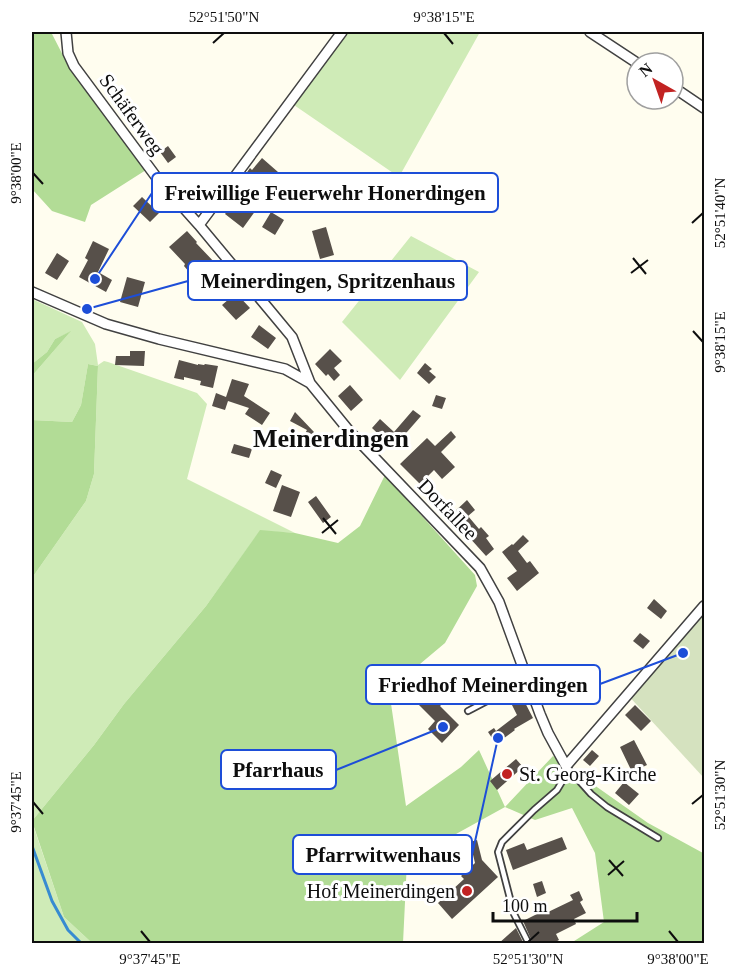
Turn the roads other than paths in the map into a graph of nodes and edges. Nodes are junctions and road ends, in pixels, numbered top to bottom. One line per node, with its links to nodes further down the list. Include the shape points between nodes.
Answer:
1 (66, 32): 7 (street, Schäferweg, via 74,66 157,178)
2 (342, 32): 7 (street)
3 (590, 32): 4 (street)
4 (625, 55)
5 (685, 95): 6 (street)
6 (705, 108)
7 (199, 225): 9 (street, Schäferweg, via 292,337)
8 (32, 292): 10 (street, Dorfallee, via 106,324)
9 (297, 350): 10 (street); 11 (street, Schäferweg)
10 (285, 369): 11 (street, Dorfallee)
11 (310, 383): 13 (street, Dorfallee, via 350,432 480,568 499,602)
12 (705, 606): 15 (street)
13 (527, 680): 14 (lane); 15 (street, Dorfallee, via 548,733)
14 (468, 711)
15 (566, 765): 16 (lane, via 607,807); 17 (lane, via 566,775 557,790 502,842 498,852 514,914)
16 (658, 838)
17 (529, 944)

